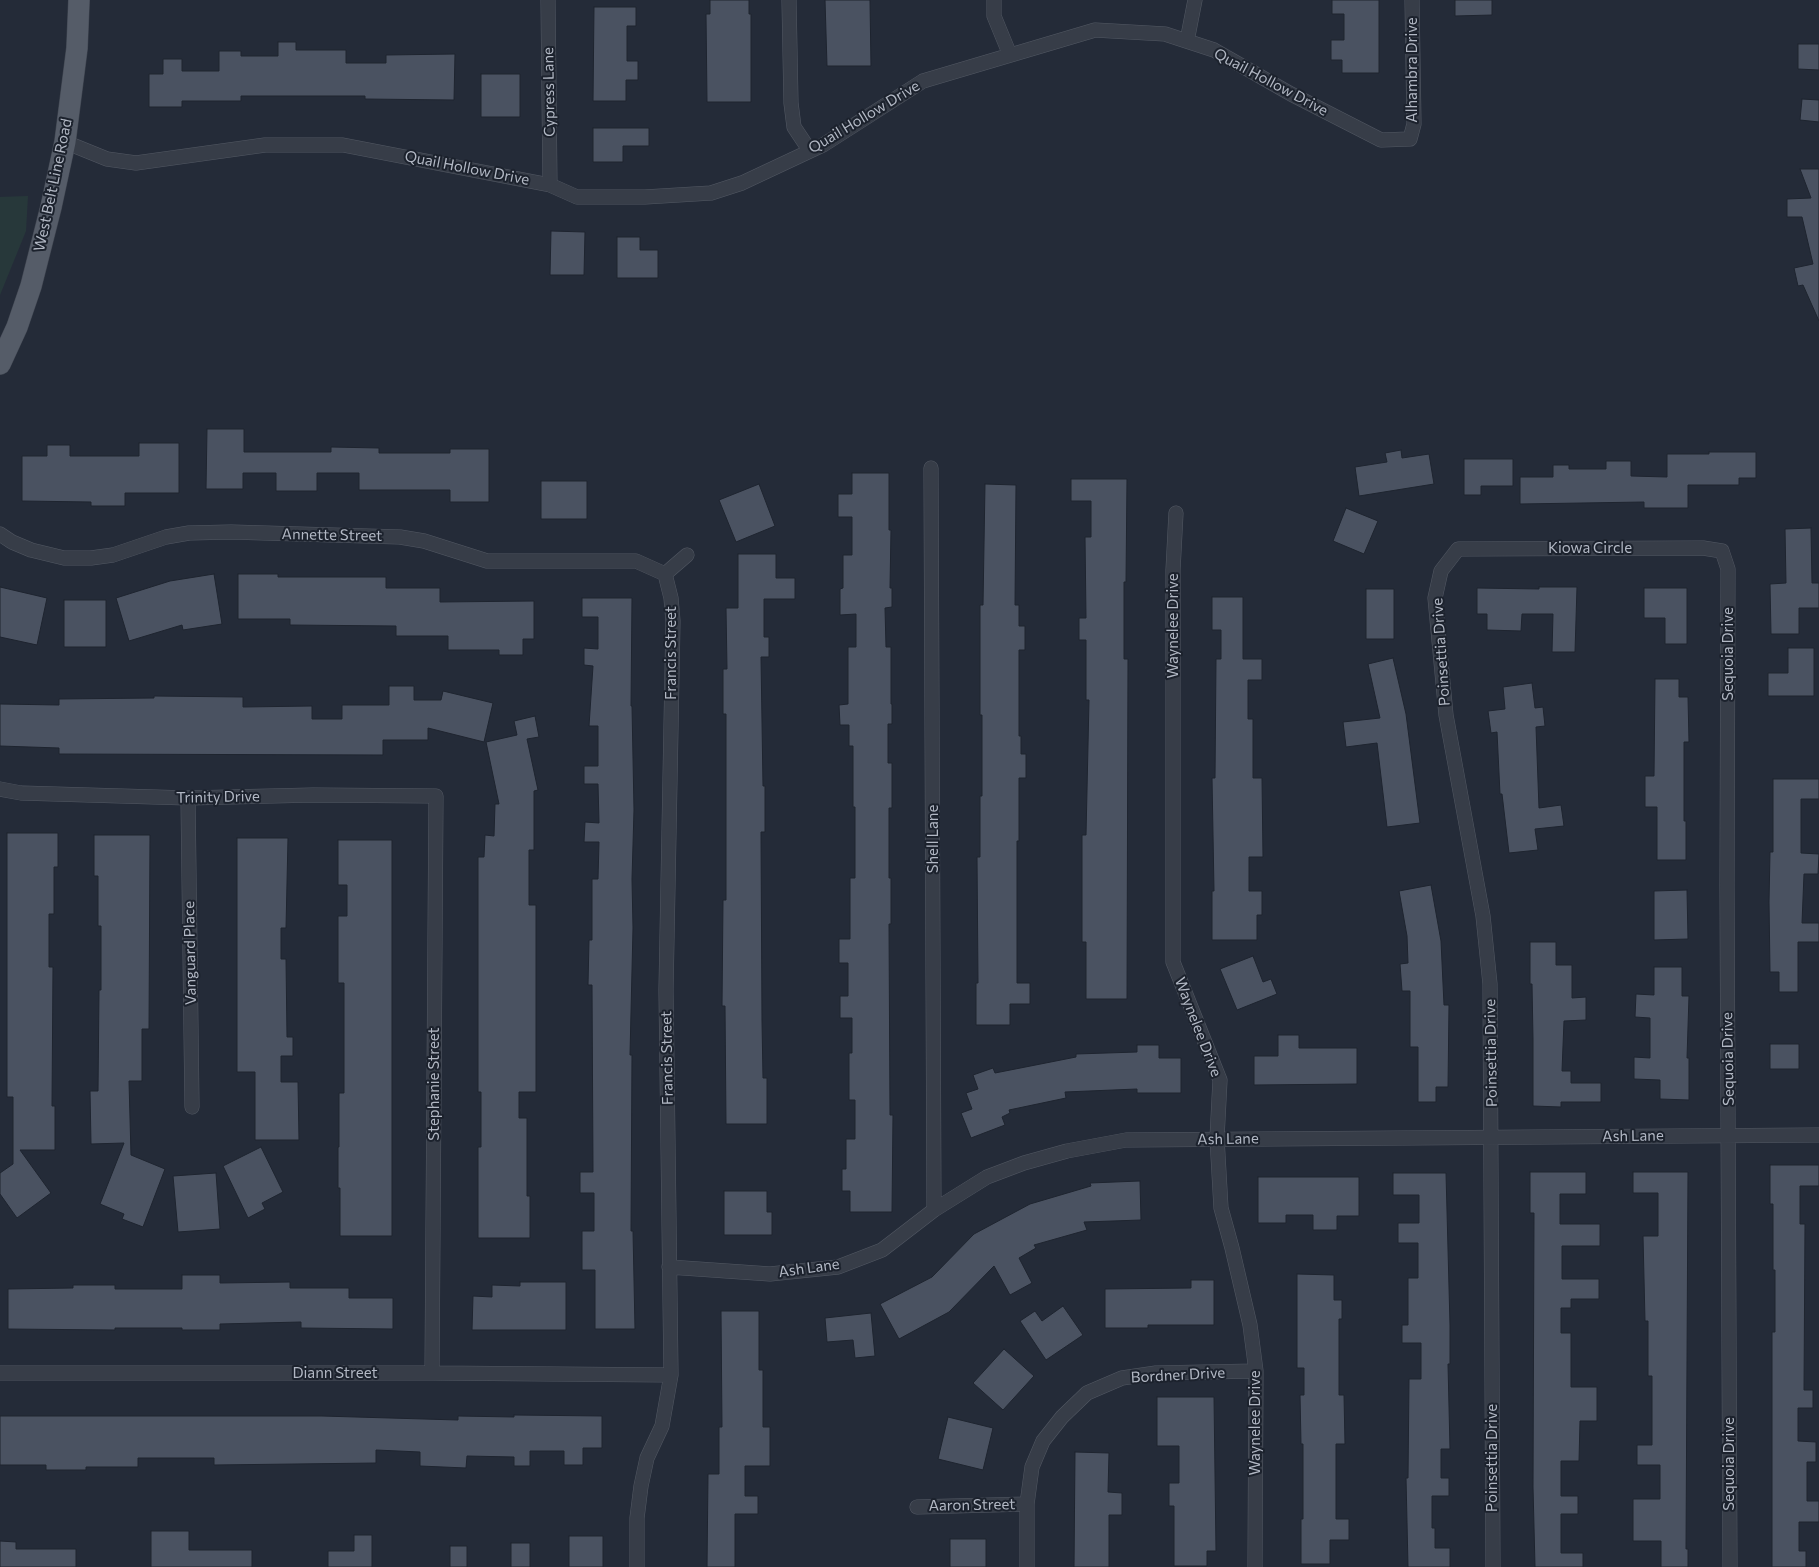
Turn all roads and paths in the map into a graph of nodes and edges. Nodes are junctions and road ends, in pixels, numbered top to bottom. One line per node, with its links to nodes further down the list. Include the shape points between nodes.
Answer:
1 (79, 0): 10 (main road, West Belt Line Road)
2 (548, 0): 12 (street, Cypress Lane)
3 (789, 0): 11 (street, via 794,126)
4 (994, 0): 8 (street, via 994,16)
5 (1195, 0): 7 (street)
6 (1412, 0): 9 (street, Alhambra Drive, via 1414,124)
7 (1187, 41): 8 (street, Quail Hollow Drive, via 1165,34 1095,30); 9 (street, Quail Hollow Drive, via 1214,50 1382,140)
8 (1010, 55): 11 (street, Quail Hollow Drive, via 924,80)
9 (1410, 140)
10 (66, 142): 12 (street, Quail Hollow Drive, via 106,159 136,163 265,145 344,145); 13 (main road, West Belt Line Road, via 31,286)
11 (810, 151): 12 (street, Quail Hollow Drive, via 742,183 712,193 577,197)
12 (550, 184)
13 (0, 364)
14 (931, 468): 29 (street, Shell Lane)
15 (1176, 513): 28 (street, Waynelee Drive, via 1173,570 1173,962 1220,1080)
16 (0, 534): 20 (street, Annette Street, via 31,550 64,558 113,555 189,533 400,536 487,561 636,561)
17 (1458, 549): 18 (street, Kiowa Circle, via 1703,548); 27 (street, Poinsettia Drive, via 1441,571 1435,598 1446,715 1483,916 1490,984)
18 (1722, 551): 25 (street, Sequoia Drive, via 1728,569)
19 (687, 555): 20 (street)
20 (665, 574): 30 (street, Francis Street, via 673,621 666,990)
21 (0, 790): 23 (street, Trinity Drive)
22 (436, 796): 23 (street, Trinity Drive); 33 (street, Stephanie Street)
23 (188, 798): 24 (street, Vanguard Place)
24 (192, 1107)
25 (1729, 1135): 26 (street, Ash Lane); 27 (street, Ash Lane); 41 (street, Sequoia Drive)
26 (1819, 1135)
27 (1491, 1137): 28 (street, Ash Lane); 40 (street, Poinsettia Drive)
28 (1217, 1138): 29 (street, Ash Lane, via 1126,1140 1067,1151 987,1177); 31 (street, Waynelee Drive, via 1221,1208 1250,1325)
29 (934, 1210): 30 (street, Ash Lane, via 882,1250 838,1267 770,1274)
30 (669, 1267): 34 (street, Francis Street)
31 (1256, 1371): 35 (street, Bordner Drive, via 1156,1373 1122,1378 1086,1394 1043,1441 1032,1467); 39 (street, Waynelee Drive)
32 (0, 1373): 33 (street, Diann Street)
33 (432, 1373): 34 (street, Diann Street)
34 (671, 1375): 37 (street, Francis Street, via 662,1426 648,1458 641,1486)
35 (1027, 1504): 36 (street, Aaron Street); 38 (street, Bordner Drive)
36 (917, 1507)
37 (637, 1567)
38 (1027, 1567)
39 (1255, 1567)
40 (1492, 1567)
41 (1730, 1567)

